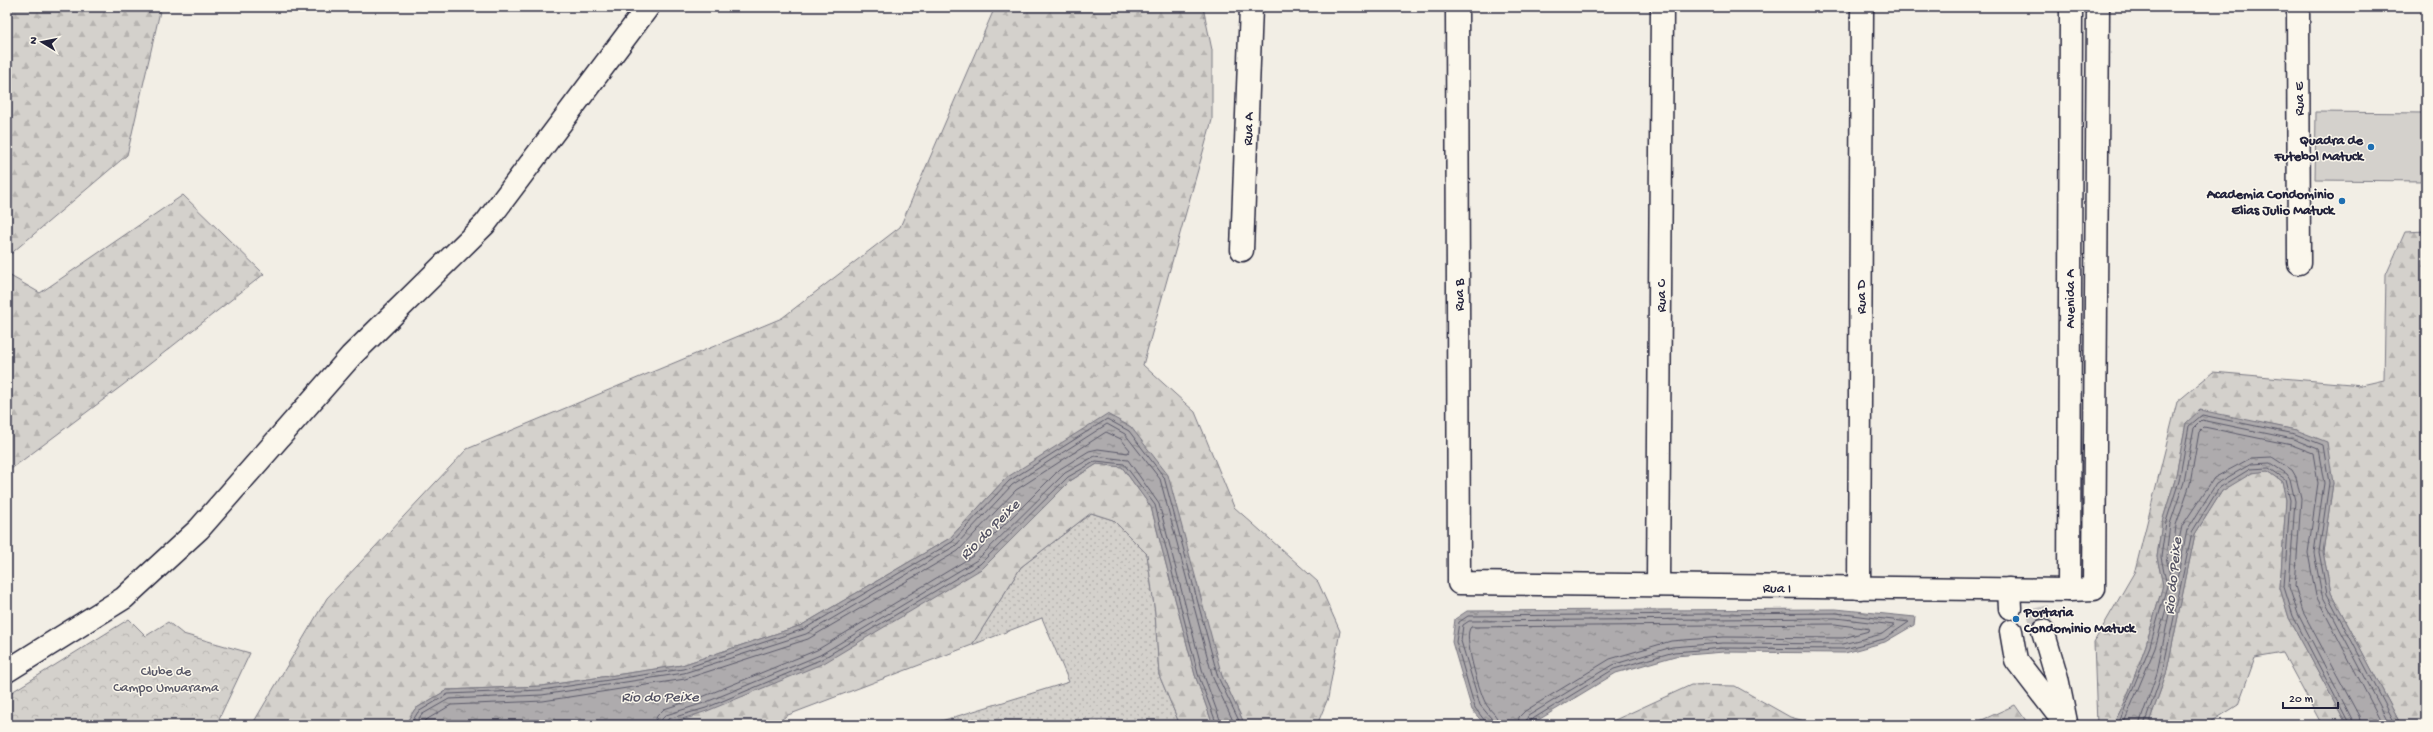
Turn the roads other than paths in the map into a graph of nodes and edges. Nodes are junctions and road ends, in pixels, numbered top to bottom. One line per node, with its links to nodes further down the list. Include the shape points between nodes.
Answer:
1 (648, 7): 20 (street, via 485,224 351,356 198,529 124,598)
2 (1251, 7): 9 (street, Rua A)
3 (1457, 7): 13 (street, Rua B)
4 (1662, 7): 14 (street, Rua C)
5 (1862, 7): 15 (street, Rua D)
6 (2071, 7): 11 (street, Avenida A)
7 (2098, 7): 12 (street, Avenida A)
8 (2298, 7): 10 (street, Rua E)
9 (1242, 250)
10 (2299, 263)
11 (2069, 317): 12 (street); 17 (street, Avenida A)
12 (2096, 317): 16 (street, Avenida A)
13 (1460, 583): 14 (street, Rua I)
14 (1658, 585): 15 (street, Rua I)
15 (1859, 588): 17 (street, Rua I, via 2010,599 2035,599)
16 (2094, 589): 17 (street, Rua I)
17 (2069, 590)
18 (2011, 631): 21 (street, via 2016,660)
19 (2043, 631): 21 (street)
20 (7, 671)
21 (2067, 725)

